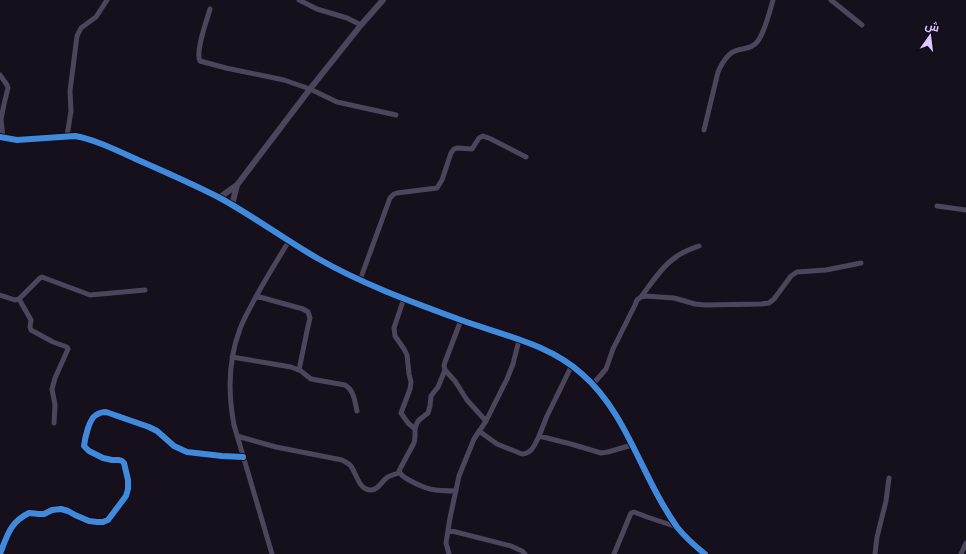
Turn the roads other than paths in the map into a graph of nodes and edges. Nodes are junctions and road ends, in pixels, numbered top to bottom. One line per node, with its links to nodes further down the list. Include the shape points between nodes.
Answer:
1 (107, 0): 13 (street, via 96,17 81,28 77,36)
2 (299, 0): 7 (street)
3 (383, 0): 7 (street)
4 (773, 0): 12 (street, via 758,42 750,48 734,51 722,64)
5 (831, 0): 8 (street)
6 (210, 9): 10 (street, via 200,46 200,61 284,80)
7 (361, 25): 10 (street)
8 (862, 25)
9 (0, 75): 14 (street, via 8,85 1,119)
10 (310, 89): 11 (street, via 337,102); 16 (street)
11 (396, 115)
12 (704, 130)
13 (67, 136): 14 (street, via 17,140); 17 (street, via 103,145)
14 (1, 138)
15 (526, 157): 24 (street, via 484,136 479,138 472,149 454,149 437,188 397,193 390,198)
16 (237, 185): 17 (street); 18 (street)
17 (219, 198): 18 (street)
18 (232, 205): 21 (street)
19 (937, 206): 20 (street)
20 (966, 210)
21 (289, 241): 24 (street); 27 (street)
22 (699, 246): 28 (street, via 674,258)
23 (861, 263): 28 (street, via 826,270 797,272 769,303 705,305 674,298)
24 (360, 280): 29 (street)
25 (145, 290): 30 (street, via 90,295 42,277)
26 (0, 295): 30 (street)
27 (256, 296): 33 (street, via 240,328); 35 (street, via 303,309 310,314)
28 (640, 297): 37 (street, via 613,349 606,370)
29 (404, 298): 31 (street); 41 (street, via 394,332 407,355 411,382 401,413)
30 (20, 299): 40 (street, via 31,320 31,330 68,349 52,388 55,405)
31 (461, 320): 32 (street); 36 (street, via 445,362)
32 (519, 340): 34 (street); 39 (street, via 507,379)
33 (232, 357): 35 (street); 43 (street, via 230,396)
34 (572, 365): 37 (street); 44 (street, via 546,416)
35 (300, 370): 38 (street, via 311,379 347,386 352,393)
36 (445, 370): 39 (street); 41 (street, via 431,396 428,413 419,420)
37 (593, 384): 45 (street, via 613,409)
38 (357, 411)
39 (486, 421): 42 (street)
40 (54, 423)
41 (414, 429): 47 (street, via 414,443)
42 (479, 431): 44 (street, via 497,444 524,454 531,451); 49 (street, via 467,455)
43 (237, 436): 46 (street); 47 (street, via 276,448 342,460 351,466 362,486 368,490 374,490 388,476)
44 (539, 436): 45 (street, via 601,453)
45 (632, 445): 50 (street)
46 (243, 457): 53 (street, via 187,452 174,446 149,427 106,412 100,413 91,420 84,446 103,458 124,463 128,480 126,496 108,520 103,522 89,521 61,509 44,514 28,513 16,520); 54 (street)
47 (400, 473): 49 (street, via 429,490)
48 (889, 478): 59 (street)
49 (456, 491): 51 (street)
50 (677, 527): 57 (street, via 631,513); 58 (street)
51 (448, 530): 55 (street, via 446,543); 56 (street, via 511,546)
52 (966, 543): 60 (street)
53 (0, 554)
54 (272, 554)
55 (449, 554)
56 (525, 554)
57 (614, 554)
58 (705, 554)
59 (875, 554)
60 (961, 554)

